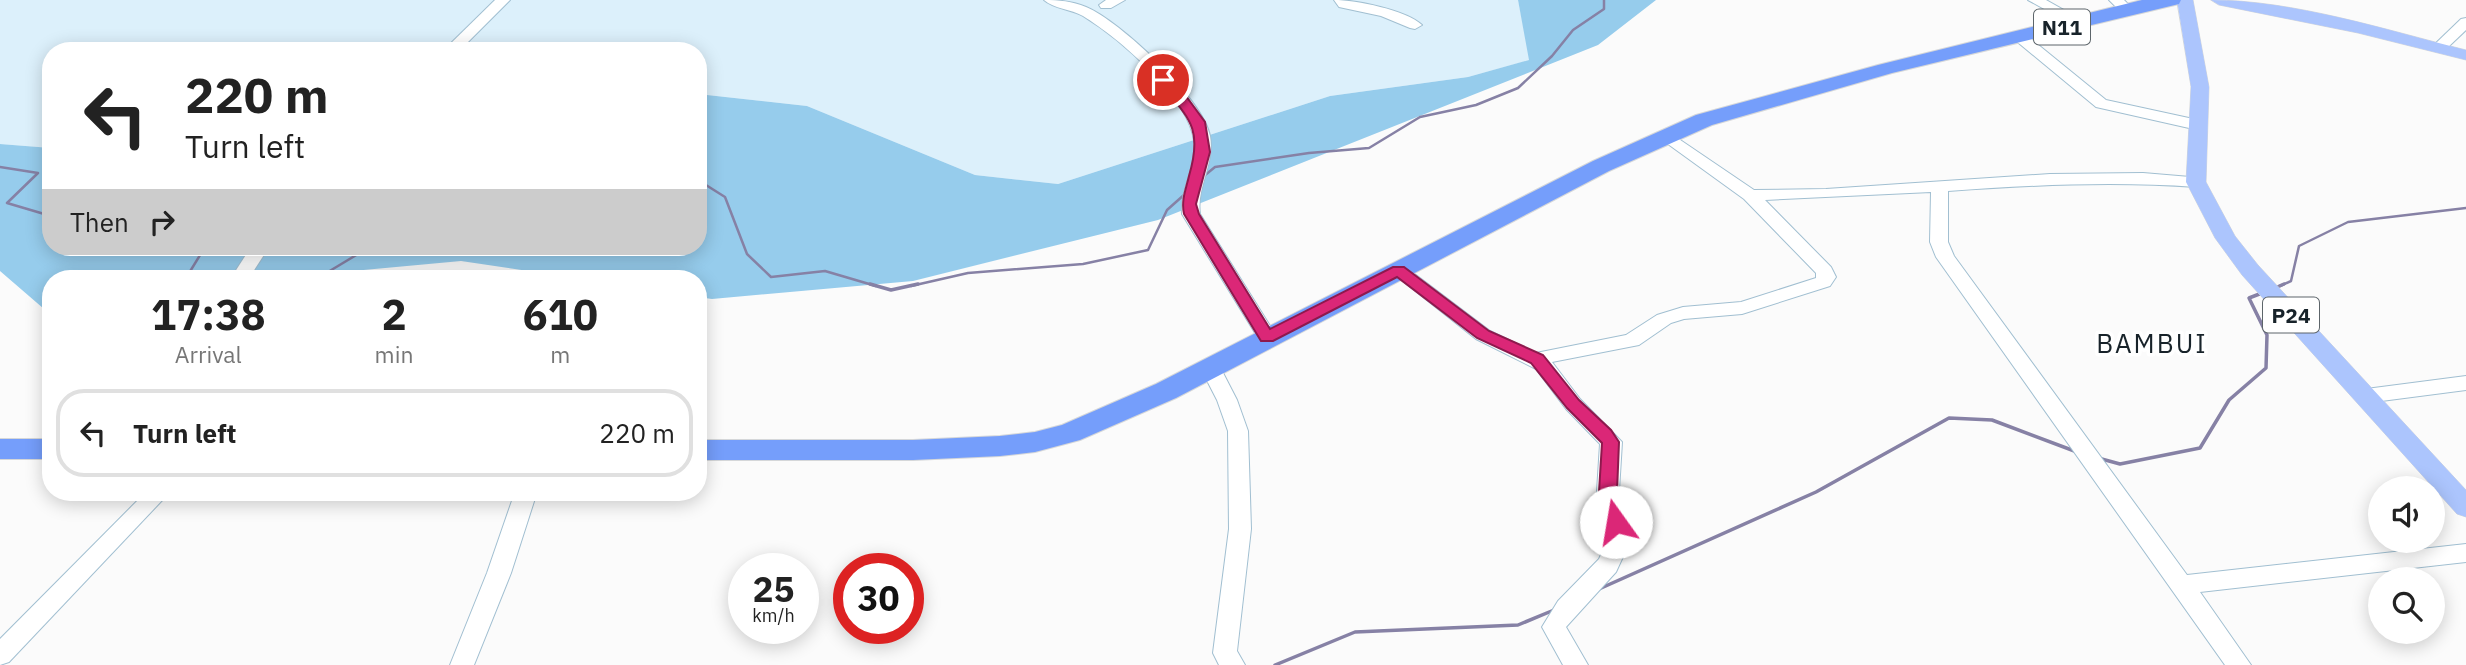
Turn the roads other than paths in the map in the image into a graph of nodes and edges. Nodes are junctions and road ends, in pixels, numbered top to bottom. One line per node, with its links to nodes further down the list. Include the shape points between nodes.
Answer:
1 (503, 0): 13 (street)
2 (1051, 0): 22 (street, via 1085,12 1132,50 1179,95 1198,122 1203,152 1189,204 1191,214)
3 (1340, 0): 11 (street)
4 (2035, 0): 10 (street)
5 (2185, 0): 16 (main road, P24, via 2200,87)
6 (2219, 0): 14 (main road)
7 (2160, 1): 8 (highway, N11)
8 (2121, 5): 10 (highway, N11)
9 (2466, 22): 14 (street)
10 (2080, 23): 12 (highway, N11)
11 (1415, 25)
12 (2020, 37): 16 (street, via 2101,104); 17 (highway, N11, via 1767,101)
13 (459, 42)
14 (2440, 47): 15 (main road)
15 (2466, 55)
16 (2198, 125): 18 (main road, P24)
17 (1667, 136): 20 (street); 21 (highway, N11)
18 (2196, 182): 19 (street, via 2050,179); 26 (main road, P24, via 2225,239)
19 (1940, 186): 20 (street); 34 (street, via 1939,242 1945,257)
20 (1750, 195): 23 (street, via 1825,271 1823,282 1742,308 1683,313 1664,319 1632,340)
21 (1398, 270): 22 (highway, N11); 23 (street, via 1483,335)
22 (1267, 337): 24 (highway, N11)
23 (1537, 359): 38 (street, via 1611,442 1608,492 1616,522 1613,555 1554,626)
24 (1210, 368): 29 (highway, N11, via 1099,422 1035,442 913,450); 37 (street, via 1238,431 1240,529 1225,653)
25 (2466, 383): 26 (street)
26 (2366, 396): 32 (main road, P24)
27 (0, 449): 28 (highway)
28 (42, 449)
29 (707, 450)
30 (150, 501): 35 (street)
31 (523, 501): 36 (street)
32 (2466, 508)
33 (2466, 553): 34 (street)
34 (2180, 585): 39 (street)
35 (0, 655)
36 (462, 665)
37 (1233, 665)
38 (1576, 665)
39 (2239, 665)

